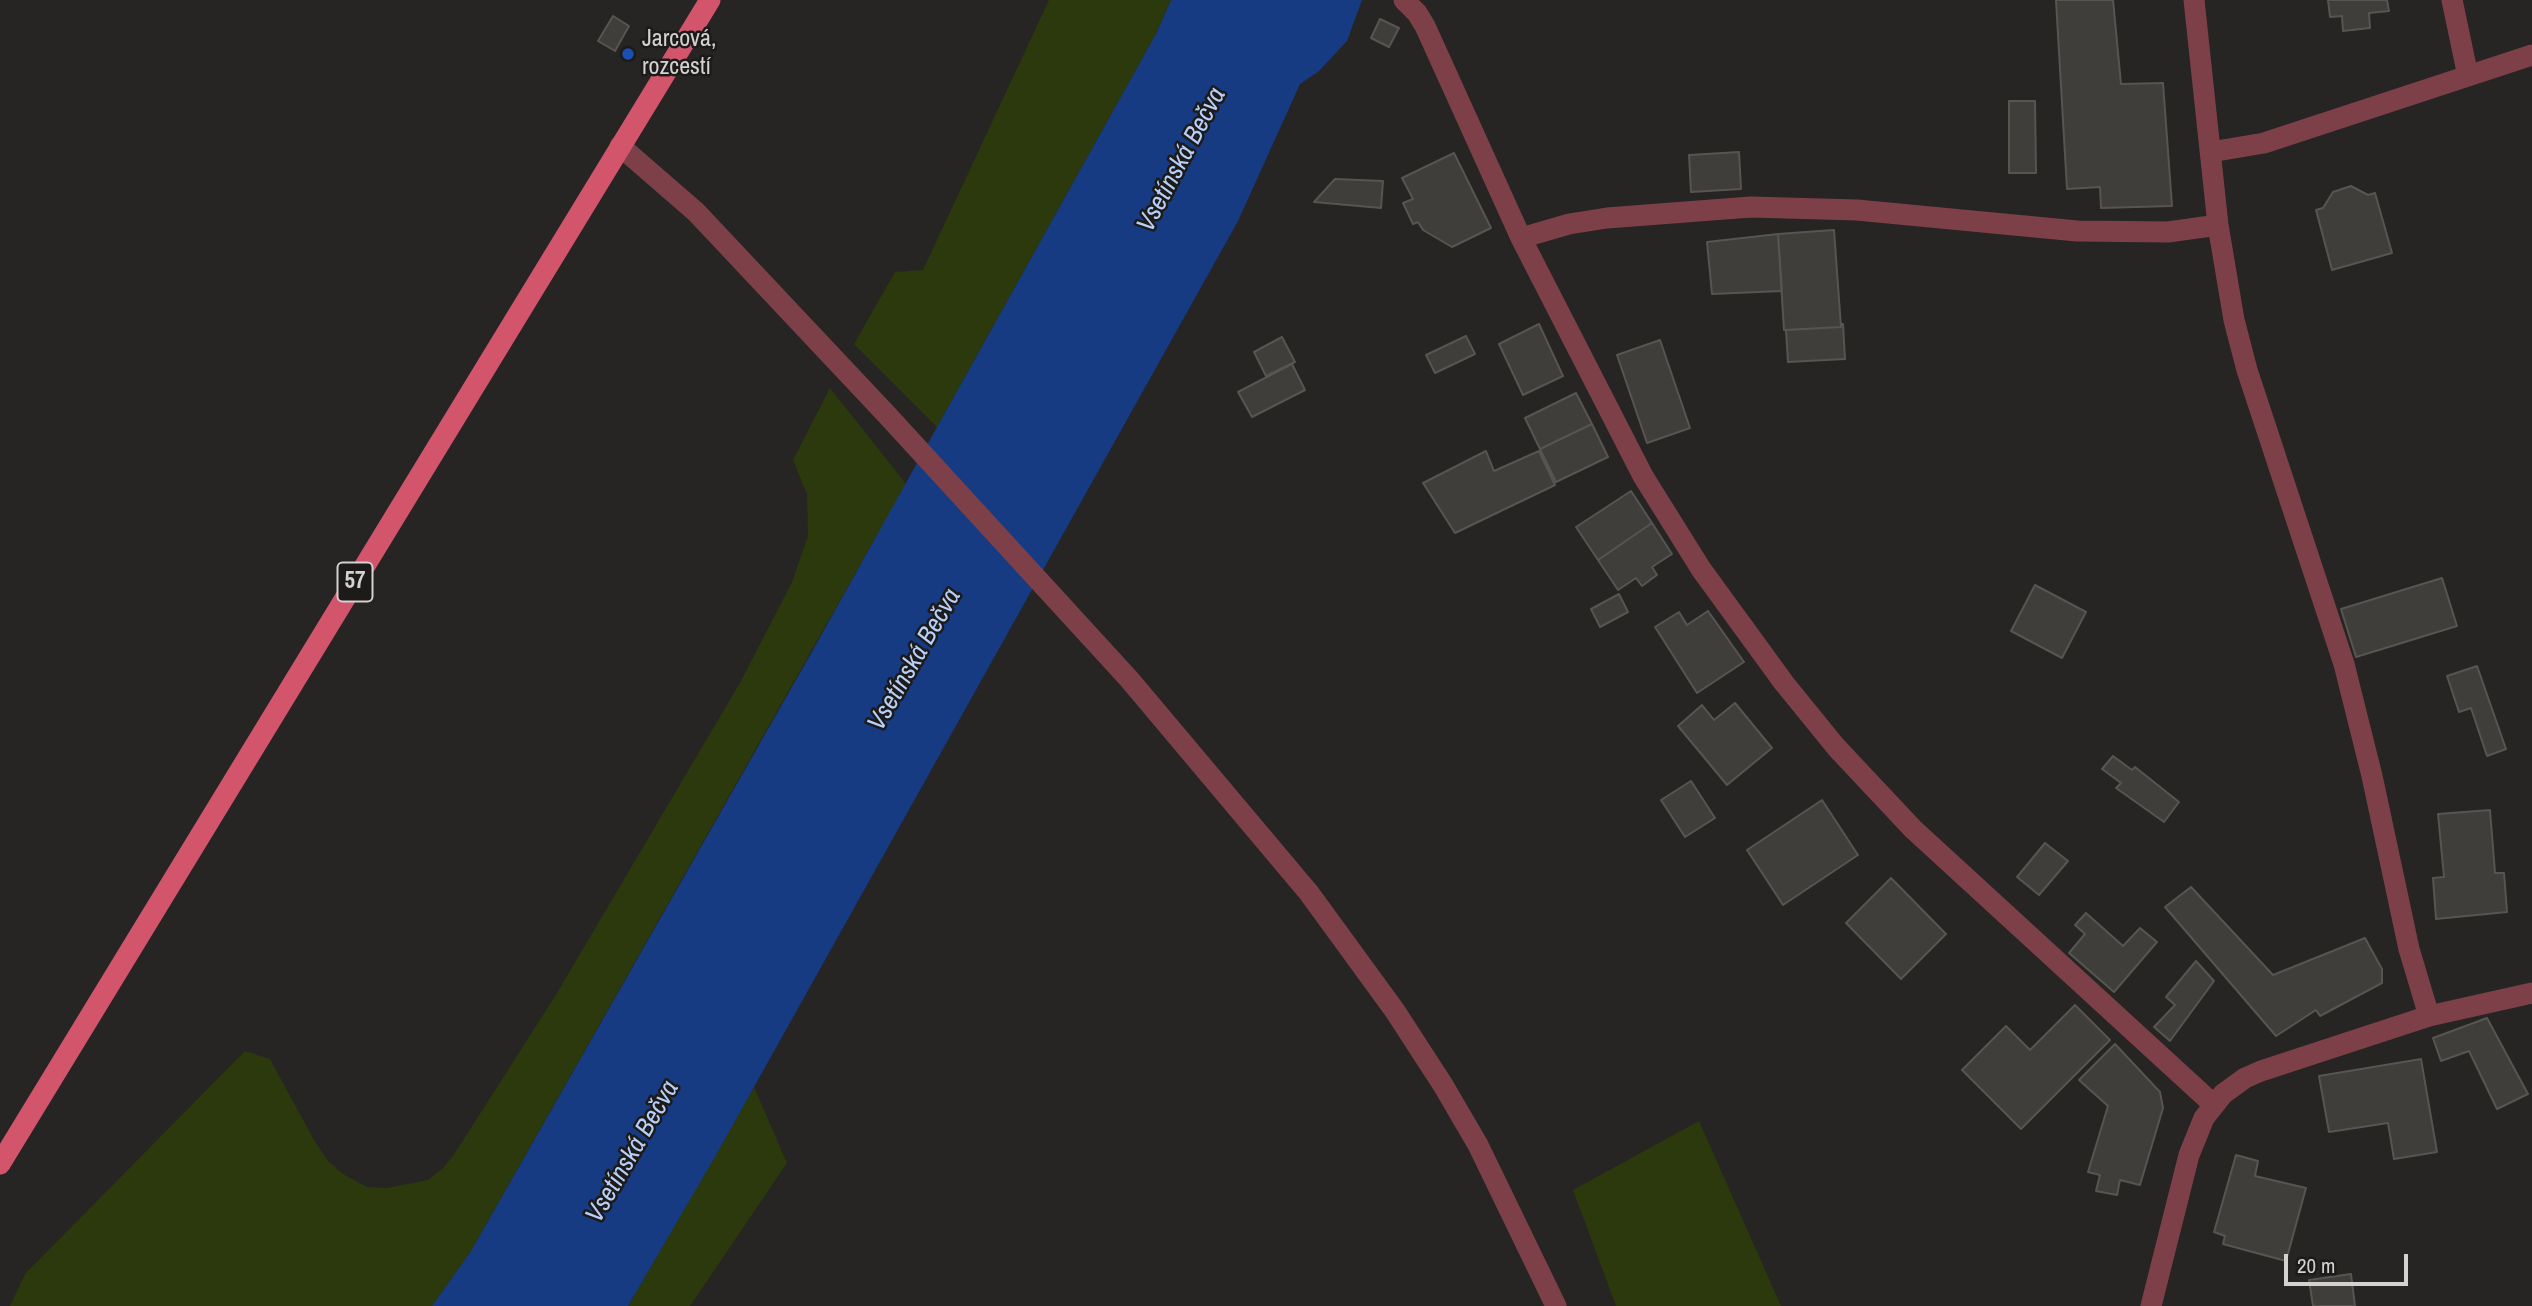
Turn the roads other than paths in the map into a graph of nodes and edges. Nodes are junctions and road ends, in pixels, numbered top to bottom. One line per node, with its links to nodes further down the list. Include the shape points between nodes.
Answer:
1 (710, 0): 7 (main road, 57)
2 (1404, 0): 10 (street, via 1425,26)
3 (2194, 0): 8 (street)
4 (2452, 0): 6 (street)
5 (2532, 55): 6 (street)
6 (2468, 76): 8 (street, via 2264,143)
7 (620, 146): 14 (main road, 57); 15 (street, via 696,212 888,416 1129,679 1309,892 1443,1085 1478,1145)
8 (2211, 152): 9 (street)
9 (2218, 225): 10 (street, via 2168,232 2077,231 1857,209 1751,207 1607,218); 12 (street, via 2238,341 2344,664 2409,949)
10 (1521, 238): 13 (street, via 1662,508 1812,720 1913,830)
11 (2532, 993): 12 (street)
12 (2429, 1016): 13 (street, via 2261,1071)
13 (2214, 1105): 16 (street, via 2189,1155)
14 (0, 1164)
15 (1556, 1306)
16 (2151, 1306)

